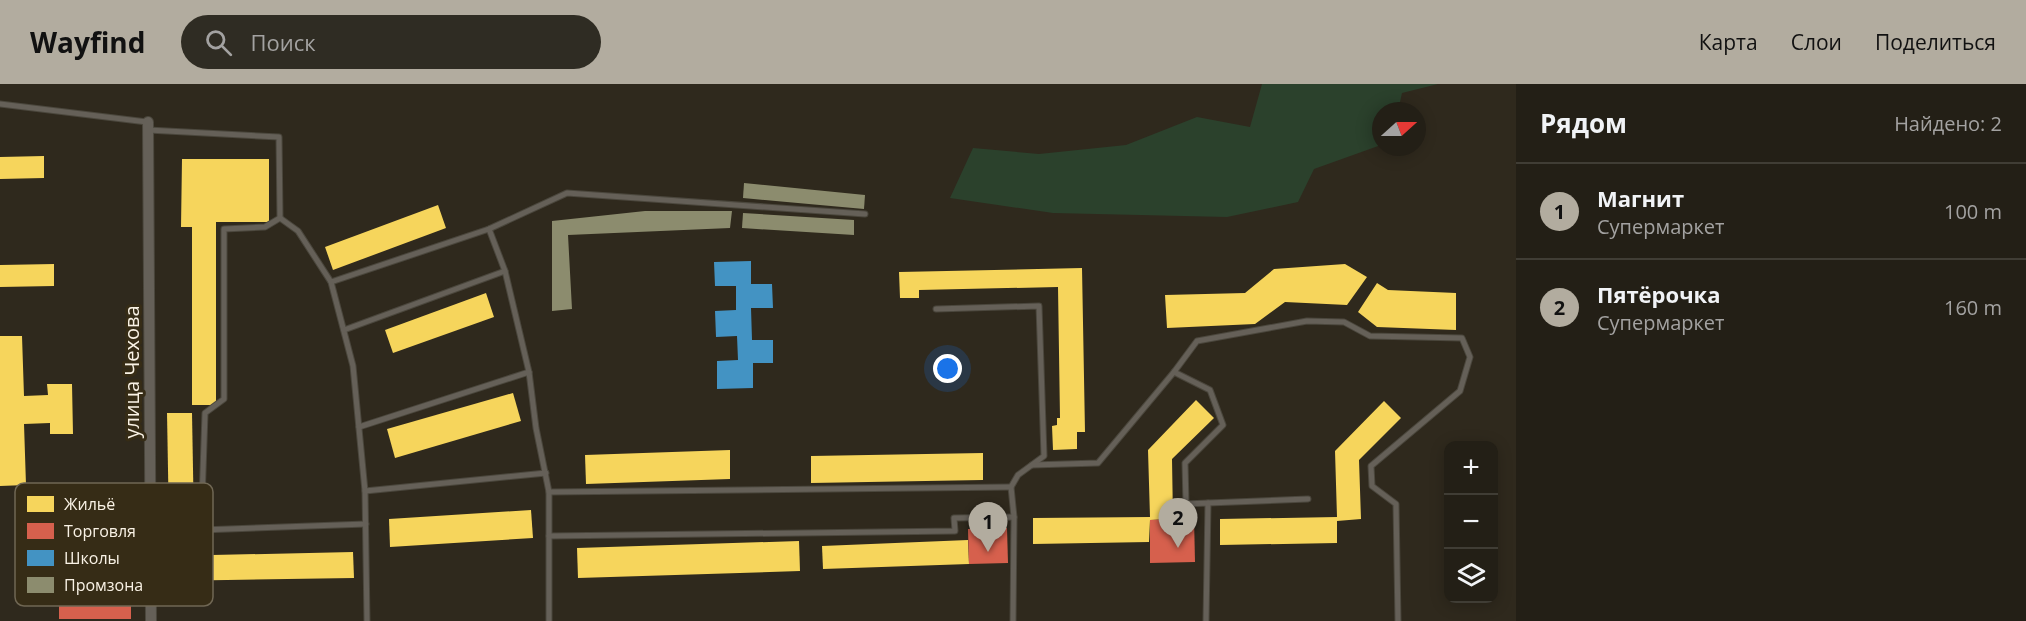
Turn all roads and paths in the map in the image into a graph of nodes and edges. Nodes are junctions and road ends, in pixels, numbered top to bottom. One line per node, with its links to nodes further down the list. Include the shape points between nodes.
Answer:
1 (0, 104): 2 (lane)
2 (148, 126): 4 (lane, via 279,137); 15 (street, улица Чехова)
3 (865, 214): 5 (lane, via 567,193)
4 (280, 218): 7 (lane, via 298,231); 16 (lane, via 265,227 224,229 224,399 205,413)
5 (489, 229): 6 (lane); 7 (lane)
6 (505, 271): 9 (lane); 10 (lane)
7 (331, 282): 9 (lane)
8 (936, 309): 13 (lane, via 1039,306 1044,456)
9 (344, 330): 12 (lane, via 353,366)
10 (529, 372): 12 (lane); 14 (lane)
11 (1174, 372): 13 (lane, via 1098,463); 21 (lane, via 1210,390 1223,424 1185,463 1186,504); 30 (lane, via 1197,341 1307,321 1344,322 1370,336 1462,338 1470,357 1460,391 1371,466 1372,486 1396,504)
12 (359, 427): 18 (lane)
13 (1032, 465): 17 (lane, via 1018,475)
14 (546, 473): 18 (lane); 19 (lane)
15 (151, 483)
16 (203, 483)
17 (1011, 487): 19 (lane); 22 (lane)
18 (365, 491): 23 (lane)
19 (549, 492): 25 (lane)
20 (1308, 499): 21 (lane)
21 (1208, 503): 29 (lane)
22 (1014, 517): 25 (lane, via 954,518 955,531); 28 (lane)
23 (366, 524): 24 (lane); 26 (lane)
24 (213, 530)
25 (549, 536): 27 (lane)
26 (367, 621)
27 (549, 621)
28 (1013, 621)
29 (1206, 621)
30 (1398, 621)

